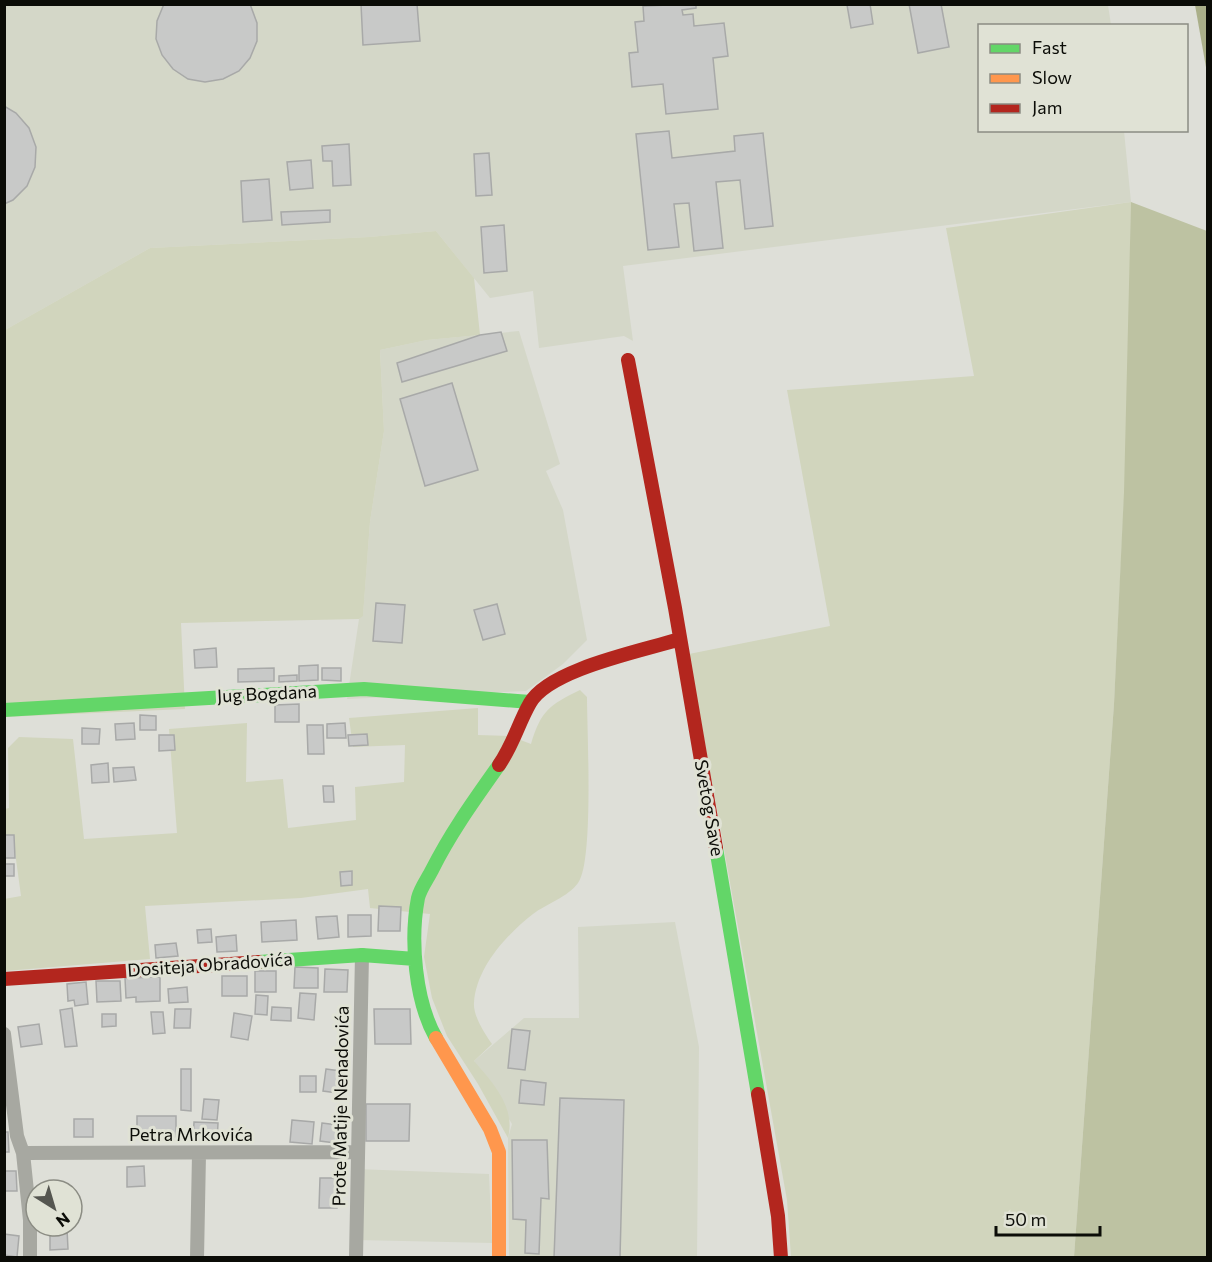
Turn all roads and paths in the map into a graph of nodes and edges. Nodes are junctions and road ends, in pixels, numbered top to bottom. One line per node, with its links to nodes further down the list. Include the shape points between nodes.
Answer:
1 (628, 360): 2 (street, Svetog Save)
2 (680, 639): 3 (street, via 565,674); 16 (street, Svetog Save, via 760,1103)
3 (530, 702): 4 (street, Jug Bogdana, via 364,689); 6 (street, via 513,745 449,837 418,897)
4 (4, 710)
5 (362, 956): 6 (street, Dositeja Obradovića); 7 (street, Dositeja Obradovića); 9 (street, Prote Matije Nenadovića)
6 (415, 958): 15 (street, via 427,1022 490,1129 499,1152)
7 (4, 979)
8 (4, 1034): 10 (street, via 17,1136)
9 (358, 1152): 11 (street, Petra Mrkovića); 14 (street, Prote Matije Nenadovića)
10 (23, 1153): 11 (street, Petra Mrkovića); 12 (street)
11 (199, 1154): 13 (street)
12 (30, 1257)
13 (196, 1257)
14 (356, 1257)
15 (499, 1257)
16 (781, 1257)

